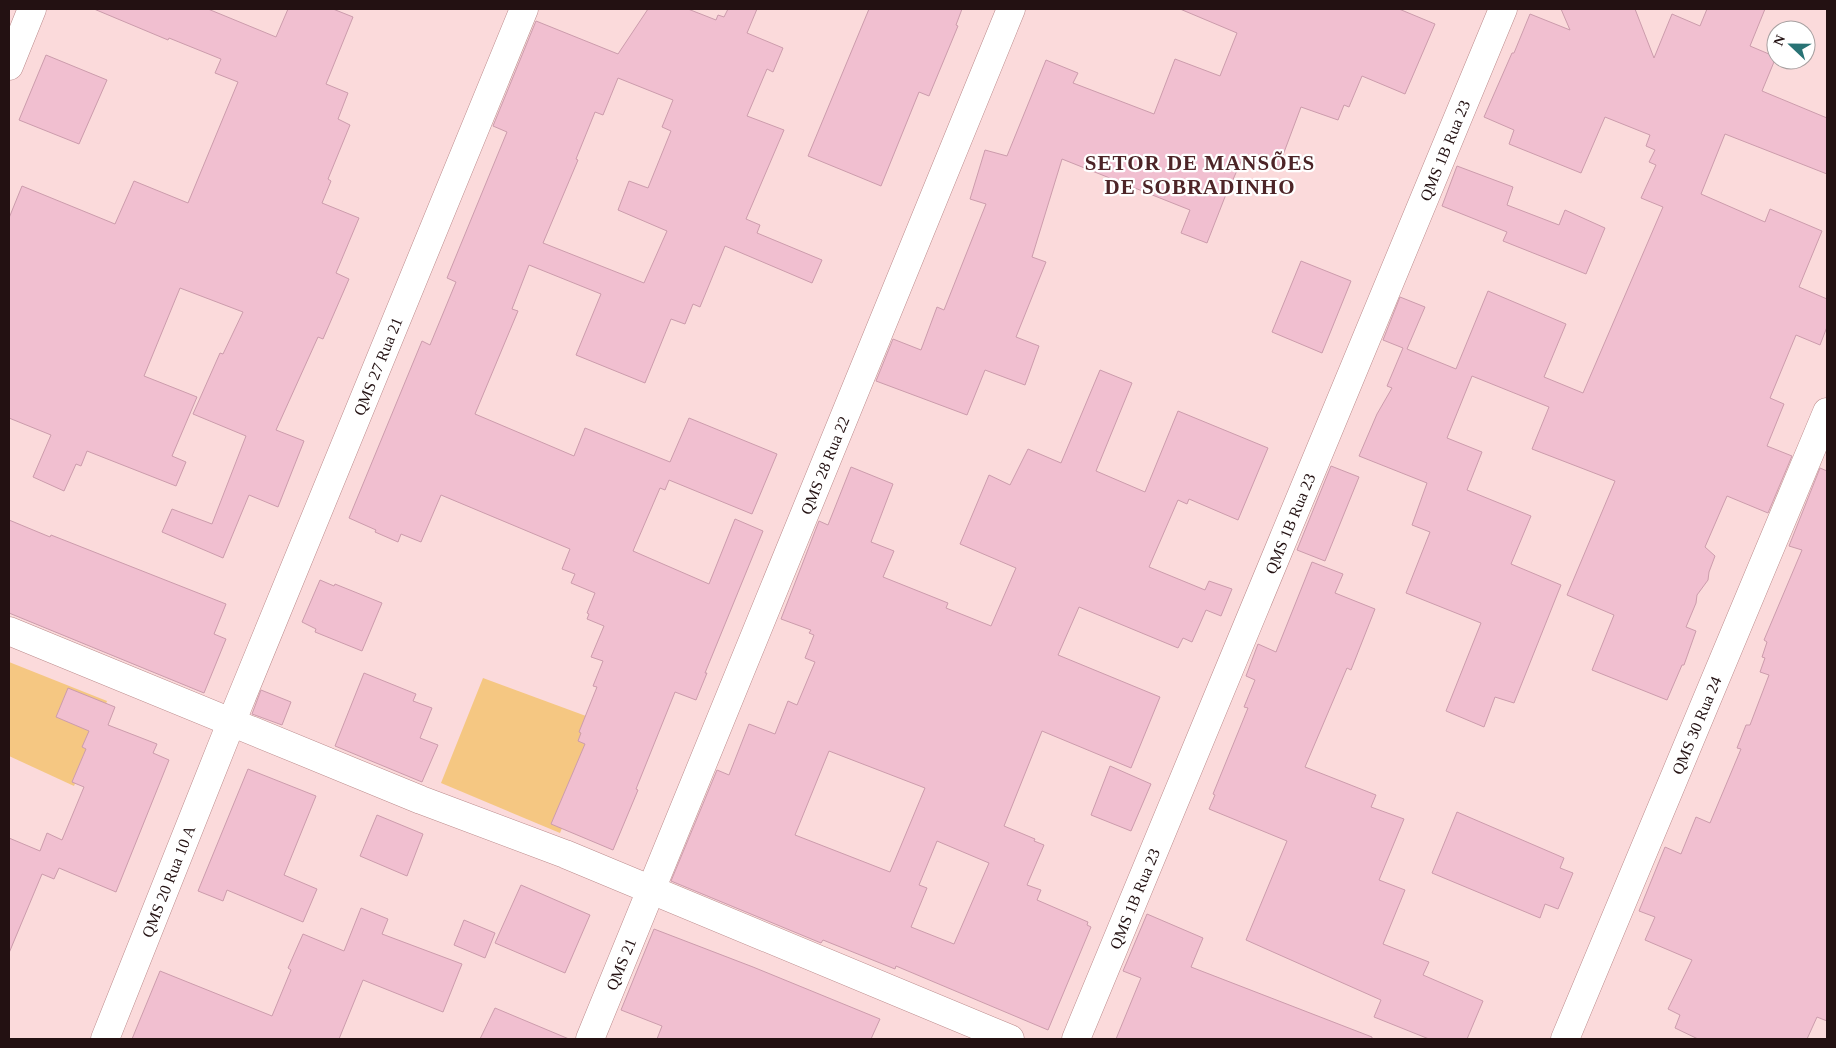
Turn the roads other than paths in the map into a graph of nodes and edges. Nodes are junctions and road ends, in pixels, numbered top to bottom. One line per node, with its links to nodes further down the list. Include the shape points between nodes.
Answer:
1 (32, 9): 5 (street)
2 (524, 9): 8 (street, QMS 27 Rua 21)
3 (1011, 9): 9 (street, QMS 28 Rua 22)
4 (1503, 9): 13 (street, QMS 1B Rua 23)
5 (9, 66)
6 (1827, 412): 14 (street, QMS 30 Rua 24)
7 (9, 631): 8 (street)
8 (231, 723): 9 (street); 10 (street, QMS 20 Rua 10 A)
9 (651, 889): 11 (street, QMS 21); 12 (street)
10 (105, 1039)
11 (590, 1039)
12 (1010, 1039)
13 (1076, 1039)
14 (1565, 1039)

